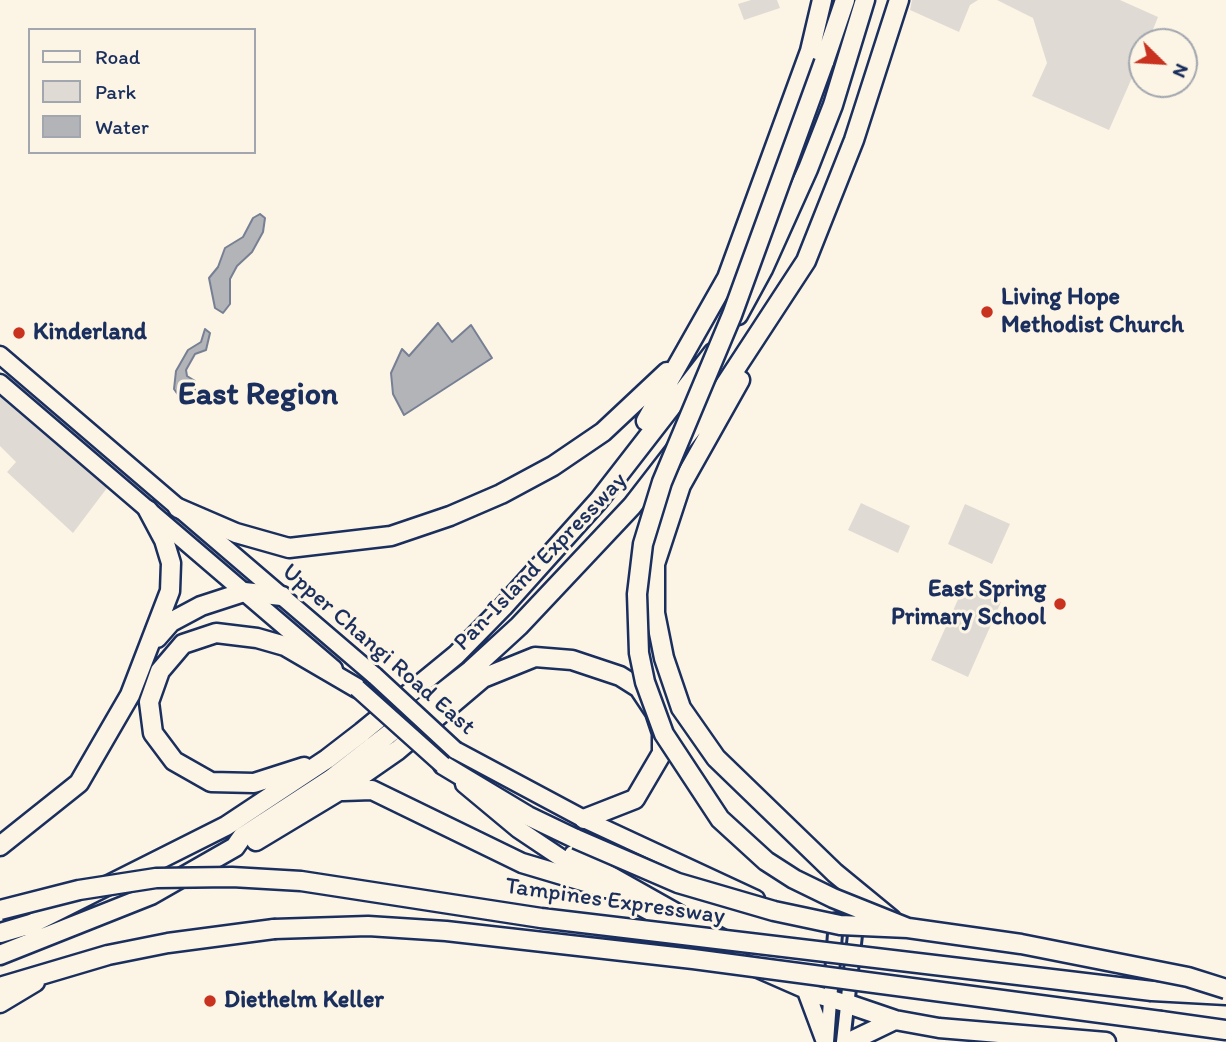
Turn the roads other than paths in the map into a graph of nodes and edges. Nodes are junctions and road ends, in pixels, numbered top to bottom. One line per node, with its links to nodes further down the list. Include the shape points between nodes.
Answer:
1 (822, 0): 6 (highway, via 810,51 727,278)
2 (845, 0): 30 (highway, bridge, via 732,315 662,482 643,544 637,594 639,653 664,734 720,819 766,861 794,879)
3 (865, 0): 11 (highway, Pan-Island Expressway, via 837,94 808,169 729,333 617,478)
4 (899, 0): 5 (highway, Pan-Island Expressway, via 830,205 806,261)
5 (765, 326): 24 (highway, Pan-Island Expressway, via 632,506 519,626 461,679); 25 (highway, via 667,520 655,564 655,613 681,708 716,758)
6 (683, 354): 9 (highway, via 647,394 553,466 481,503 391,536 289,548 236,533); 11 (highway, via 654,411)
7 (0, 355): 9 (main road, Upper Changi Road East)
8 (0, 383): 10 (main road, Upper Changi Road East)
9 (178, 508): 12 (main road, Upper Changi Road East)
10 (148, 510): 13 (main road, Upper Changi Road East); 16 (highway, via 171,563 170,591)
11 (569, 530): 18 (highway, Pan-Island Expressway, via 456,655)
12 (210, 534): 13 (main road, via 210,546); 15 (main road, Upper Changi Road East)
13 (203, 556): 14 (main road, Upper Changi Road East)
14 (244, 592): 15 (highway); 16 (highway, via 201,606 172,622); 17 (main road, Upper Changi Road East)
15 (282, 596): 21 (main road, Upper Changi Road East, bridge, via 455,750)
16 (150, 646): 23 (highway, via 130,695 79,783)
17 (357, 688): 18 (highway, via 285,646 216,633 183,644 160,671 149,702 153,733 174,761 211,782 254,783); 19 (main road, Upper Changi Road East, bridge)
18 (327, 759): 31 (highway, Pan-Island Expressway, via 226,826 31,924)
19 (443, 765): 22 (main road, Upper Changi Road East, via 500,815); 30 (highway, bridge, via 528,816 678,883 840,925)
20 (339, 792): 21 (highway, via 398,750 483,678 525,660 552,657 609,672 639,688 662,733 662,753 635,799); 24 (highway, via 245,847); 26 (highway, via 372,790 522,863)
21 (584, 819): 28 (main road, Upper Changi Road East, via 754,898)
22 (540, 841): 26 (main road, Upper Changi Road East); 34 (main road, Upper Changi Road East, via 578,856 711,931 761,960)
23 (0, 846)
24 (234, 847): 32 (highway, Pan-Island Expressway, via 152,895)
25 (835, 873): 29 (highway, via 855,908); 30 (highway)
26 (606, 888): 34 (main road, Upper Changi Road East)
27 (0, 910): 39 (highway, Tampines Expressway, bridge, via 79,890 156,878 301,881 541,918 1152,991)
28 (836, 920): 29 (main road, Upper Changi Road East); 40 (street)
29 (856, 926): 30 (highway); 40 (street)
30 (906, 928): 35 (highway); 37 (highway, bridge, via 1115,962)
31 (0, 933)
32 (0, 955)
33 (50, 973): 36 (highway); 41 (highway); 43 (highway, Tampines Expressway, bridge, via 168,943 274,929 368,926 693,959)
34 (773, 975): 38 (main road, Upper Changi Road East)
35 (1226, 981)
36 (0, 987)
37 (1226, 989)
38 (806, 991): 40 (main road, Upper Changi Road East); 44 (main road)
39 (1226, 995)
40 (840, 1002): 42 (highway); 44 (street); 45 (street)
41 (0, 1003)
42 (895, 1020): 46 (highway); 47 (highway, via 975,1032)
43 (1226, 1030)
44 (826, 1042)
45 (843, 1042)
46 (849, 1042)
47 (1106, 1042)

